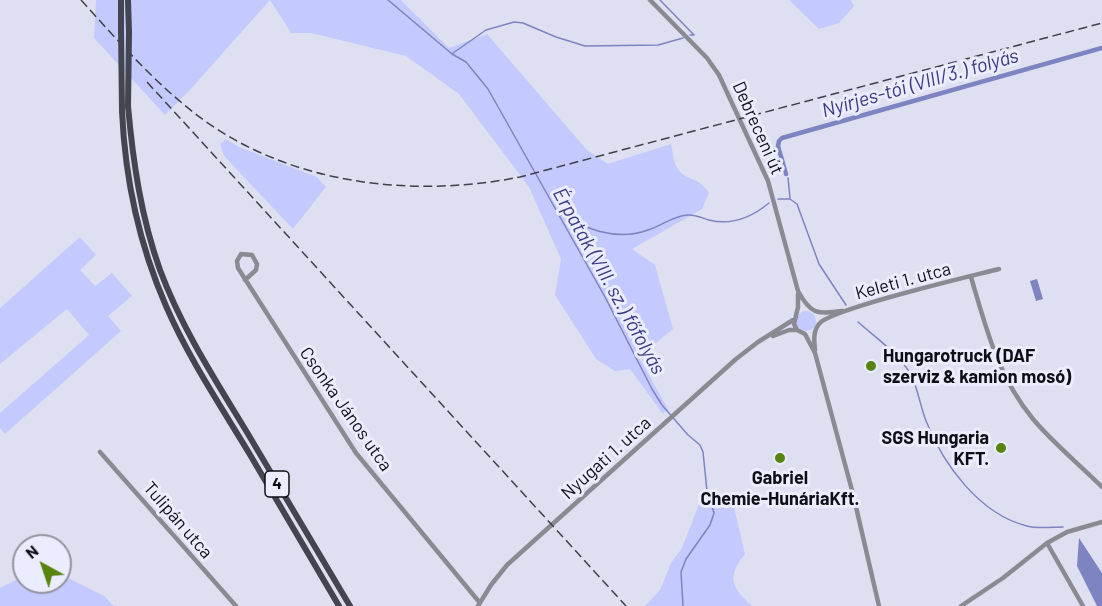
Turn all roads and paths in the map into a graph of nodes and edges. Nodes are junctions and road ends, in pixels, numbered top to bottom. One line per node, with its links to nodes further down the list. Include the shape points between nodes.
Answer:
1 (121, 0): 25 (main road, 4, bridge, via 123,144 130,190 153,273 197,367)
2 (128, 0): 26 (main road, 4, bridge, via 131,143 141,205 160,270 204,361)
3 (653, 1): 7 (street, Debreceni út, via 719,75 768,181)
4 (999, 269): 5 (street, Keleti 1. utca)
5 (971, 277): 11 (street, Keleti 1. utca); 20 (street, via 987,336 1015,393 1053,441)
6 (245, 280): 6 (street, Csonka János utca, via 238,268 241,254 252,255 257,264); 23 (street, Csonka János utca, via 356,453)
7 (798, 291): 8 (street); 9 (street)
8 (808, 308): 9 (street); 10 (street)
9 (797, 312): 12 (street)
10 (816, 312): 11 (street); 13 (street)
11 (843, 312): 13 (street)
12 (793, 320): 14 (street); 17 (street, Nyugati 1. utca)
13 (819, 323): 15 (street)
14 (797, 330): 16 (street); 17 (street, Nyugati 1. utca)
15 (815, 330): 16 (street); 18 (street)
16 (805, 334): 18 (street)
17 (762, 340): 23 (street, Nyugati 1. utca, via 736,358 507,565)
18 (815, 353): 27 (street)
19 (100, 452): 24 (street, Tulipán utca)
20 (1102, 487)
21 (1102, 522): 22 (street, via 1067,532)
22 (1047, 543): 28 (street); 29 (street)
23 (479, 604)
24 (236, 606)
25 (339, 606)
26 (350, 606)
27 (879, 606)
28 (961, 606)
29 (1083, 606)

